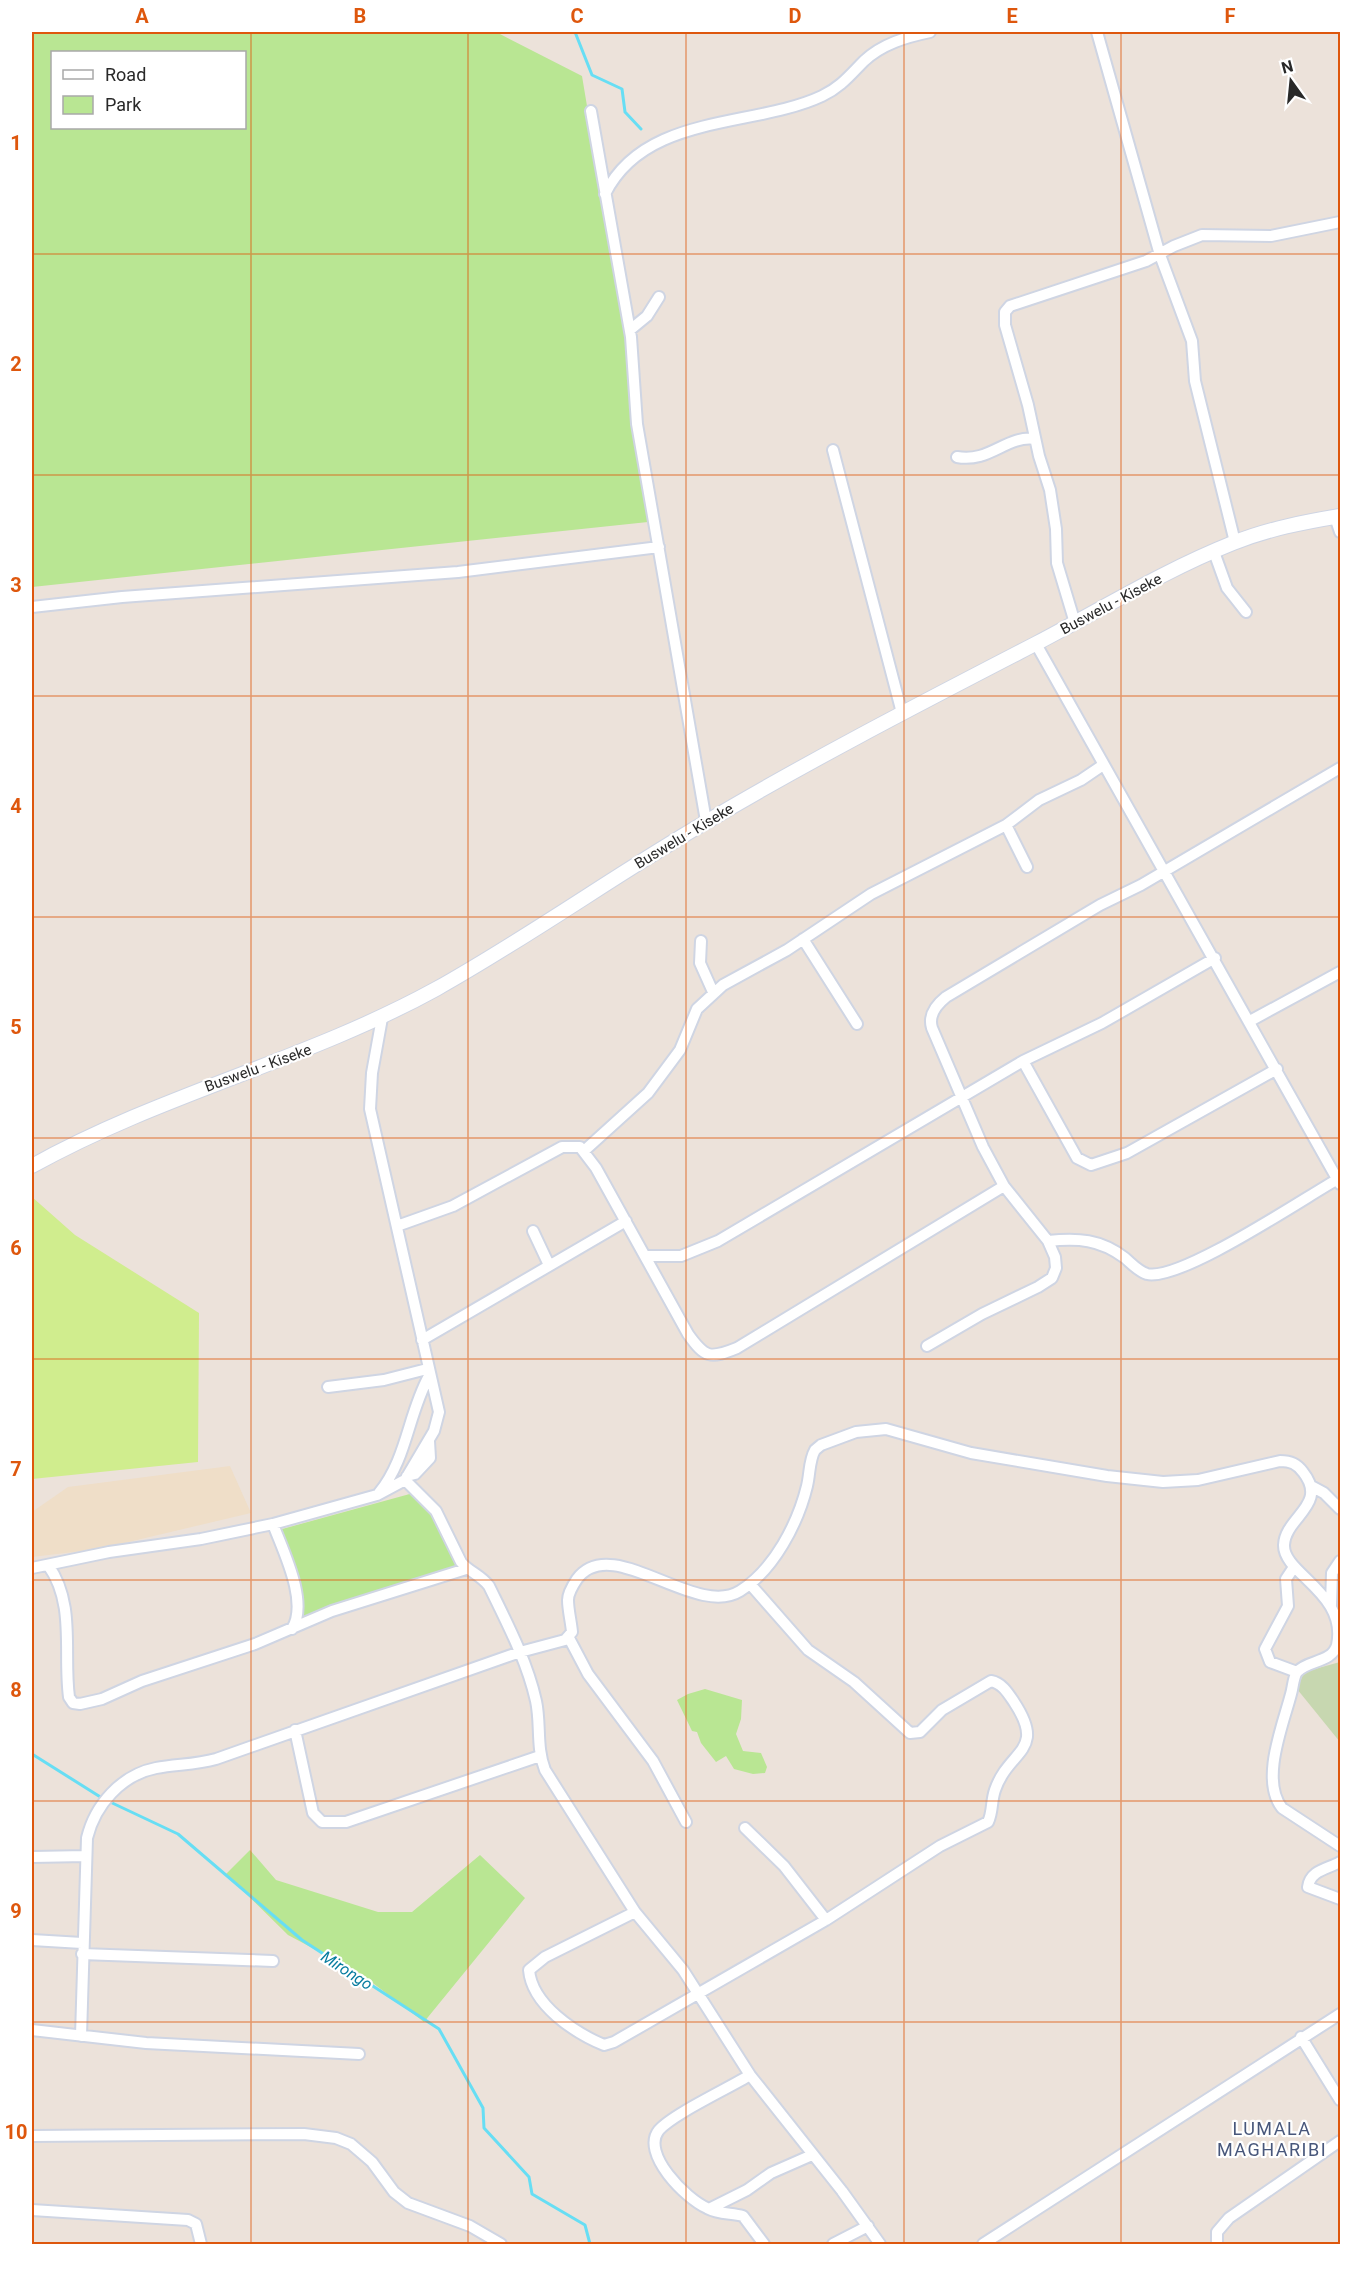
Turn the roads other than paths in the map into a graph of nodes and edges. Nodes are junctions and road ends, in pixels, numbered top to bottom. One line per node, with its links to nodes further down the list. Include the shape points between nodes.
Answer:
1 (930, 32): 4 (street, via 893,42 877,51 845,83 820,96 791,107 684,132 655,145 621,169)
2 (1097, 32): 6 (street)
3 (591, 111): 4 (street)
4 (604, 194): 8 (street)
5 (1341, 222): 6 (street, via 1271,236 1202,235)
6 (1160, 255): 9 (street, via 1018,303 1005,312 1007,335); 14 (street, via 1191,341 1195,381)
7 (659, 297): 8 (street, via 650,312)
8 (630, 330): 15 (street, via 637,424)
9 (1035, 439): 11 (street, via 1018,441 983,457); 19 (street, via 1054,506 1060,578)
10 (833, 450): 21 (street)
11 (957, 457)
12 (1338, 516): 13 (street); 14 (main road, Buswelu - Kiseke, via 1281,527)
13 (1341, 532)
14 (1235, 542): 16 (main road, Buswelu - Kiseke)
15 (659, 547): 17 (street, via 459,572); 24 (street)
16 (1214, 552): 18 (street, via 1227,588); 19 (main road, Buswelu - Kiseke)
17 (32, 607)
18 (1246, 612)
19 (1075, 623): 20 (main road, Buswelu - Kiseke)
20 (1036, 644): 21 (main road, Buswelu - Kiseke); 22 (street)
21 (902, 712): 24 (main road, Buswelu - Kiseke)
22 (1103, 765): 25 (street, via 1082,780 1041,799); 27 (street)
23 (1341, 768): 27 (street)
24 (706, 821): 33 (main road, Buswelu - Kiseke, via 494,955)
25 (1006, 825): 26 (street); 28 (street, via 871,894)
26 (1027, 867)
27 (1165, 870): 30 (street); 38 (street, via 1100,905 937,1005 930,1022)
28 (803, 939): 32 (street); 35 (street)
29 (701, 940): 32 (street, via 700,963)
30 (1215, 958): 34 (street); 36 (street, via 1111,1018)
31 (1341, 972): 34 (street)
32 (713, 992): 39 (street, via 697,1009 680,1050 648,1093)
33 (382, 1018): 40 (main road, Buswelu - Kiseke, via 133,1116); 44 (street, via 370,1109)
34 (1250, 1021): 37 (street)
35 (857, 1024)
36 (1023, 1060): 37 (street, via 1077,1158 1091,1165 1127,1153); 38 (street)
37 (1277, 1068): 41 (street)
38 (964, 1098): 42 (street); 47 (street, via 707,1246 681,1256)
39 (585, 1150): 43 (street); 44 (street, via 577,1145 566,1146 453,1206)
40 (32, 1166)
41 (1339, 1182): 46 (street, via 1199,1260 1164,1273 1149,1274 1092,1240)
42 (1004, 1186): 46 (street); 47 (street, via 737,1348 714,1356 701,1352 688,1334)
43 (626, 1221): 47 (street); 48 (street)
44 (397, 1226): 49 (street)
45 (533, 1231): 48 (street)
46 (1048, 1241): 50 (street, via 1056,1268 1052,1278)
47 (645, 1256)
48 (549, 1265): 49 (street)
49 (422, 1340): 51 (street)
50 (927, 1346)
51 (428, 1373): 52 (street); 53 (street, via 439,1422); 55 (street, via 408,1437 395,1468)
52 (328, 1387)
53 (406, 1478): 55 (street); 62 (street, via 436,1511)
54 (1311, 1486): 56 (street); 60 (street, via 1310,1501 1284,1545); 63 (street, via 1291,1461 1198,1480 1163,1482 970,1453 902,1432 873,1430 815,1450 796,1518 775,1555)
55 (377, 1495): 57 (street)
56 (1341, 1509)
57 (273, 1524): 59 (street); 65 (street, via 298,1602 298,1617)
58 (1341, 1561): 64 (street, via 1332,1573)
59 (48, 1565): 61 (street); 65 (street, via 59,1582 66,1609 68,1689 73,1702 80,1704)
60 (1294, 1567): 64 (street, via 1306,1575); 68 (street, via 1286,1579 1288,1606 1265,1649 1270,1662)
61 (32, 1568)
62 (466, 1569): 65 (street, via 332,1611); 67 (street, via 482,1576 489,1586)
63 (750, 1584): 66 (street, via 731,1596 713,1598 632,1570 596,1567 580,1575 568,1598 572,1632); 79 (street, via 808,1650 854,1682 910,1733 920,1732 942,1710 991,1681 1004,1688 1027,1723 1027,1743 995,1790 988,1822 940,1846)
64 (1331, 1605): 68 (street, via 1336,1647 1326,1658)
65 (292, 1629)
66 (569, 1638): 67 (street); 71 (street, via 588,1674 648,1752)
67 (520, 1653): 69 (street); 70 (street, via 536,1703)
68 (1297, 1672): 73 (street, via 1276,1745 1277,1802)
69 (295, 1730): 70 (street, via 313,1813 322,1822 346,1822); 74 (street, via 202,1763 140,1773 109,1794 90,1822)
70 (540, 1756): 78 (street, via 553,1784)
71 (686, 1822)
72 (745, 1828): 79 (street, via 784,1866)
73 (1341, 1846)
74 (86, 1856): 75 (street); 81 (street)
75 (32, 1857)
76 (1341, 1862): 77 (street, via 1316,1873 1308,1887)
77 (1341, 1899)
78 (635, 1912): 83 (street); 83 (street, via 532,1966 532,1980 547,2006 604,2045)
79 (826, 1920): 83 (street)
80 (32, 1940): 81 (street)
81 (82, 1949): 82 (street); 86 (street)
82 (273, 1961)
83 (697, 1993): 89 (street)
84 (1341, 2014): 87 (street)
85 (32, 2030): 86 (street)
86 (81, 2036): 88 (street)
87 (1301, 2037): 90 (street); 102 (street, via 1193,2111)
88 (359, 2054)
89 (750, 2075): 93 (street); 95 (street, via 678,2115 653,2139 656,2157 667,2172)
90 (1341, 2100)
91 (32, 2136): 98 (street, via 304,2134 336,2138 351,2144 372,2162 394,2192 408,2203 470,2226)
92 (1341, 2141): 103 (street, via 1229,2218 1218,2232)
93 (812, 2155): 95 (street, via 771,2173); 96 (street)
94 (32, 2210): 97 (street, via 188,2220 196,2224)
95 (709, 2210): 99 (street, via 743,2216)
96 (867, 2226): 100 (street); 101 (street)
97 (201, 2244)
98 (501, 2244)
99 (764, 2244)
100 (832, 2244)
101 (880, 2244)
102 (983, 2244)
103 (1217, 2244)

